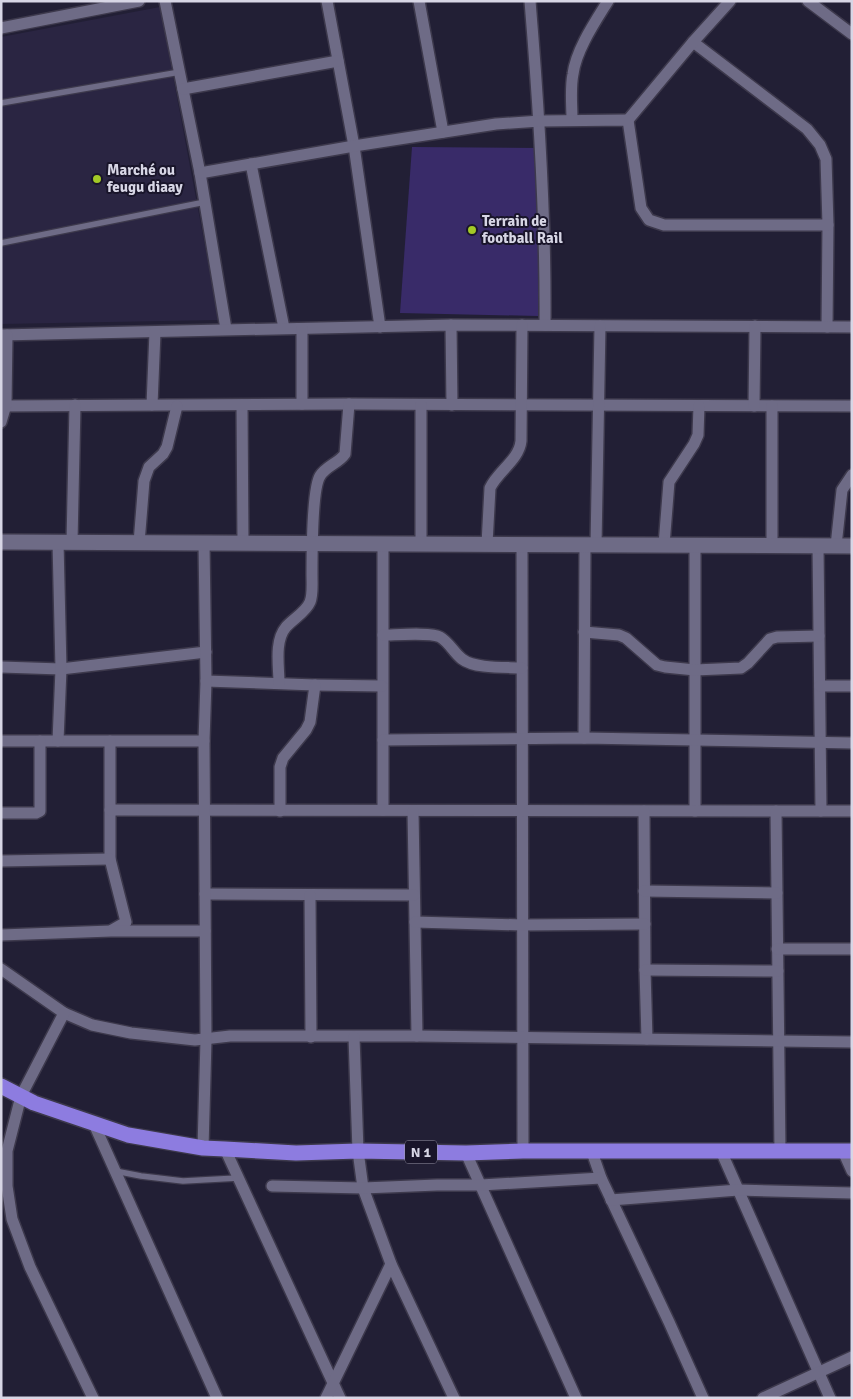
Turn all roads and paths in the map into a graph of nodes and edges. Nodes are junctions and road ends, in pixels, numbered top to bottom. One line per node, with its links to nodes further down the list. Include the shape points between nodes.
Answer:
1 (140, 1): 9 (street)
2 (165, 1): 13 (street)
3 (327, 1): 12 (street)
4 (419, 1): 19 (street)
5 (530, 1): 18 (street)
6 (608, 1): 16 (street, via 592,26 573,72)
7 (730, 1): 11 (street)
8 (808, 1): 10 (street)
9 (1, 28)
10 (852, 34)
11 (693, 42): 17 (street); 24 (street, via 807,129 820,145 826,159)
12 (338, 61): 14 (street); 20 (street)
13 (180, 72): 14 (street); 15 (lane)
14 (183, 89): 22 (street)
15 (1, 103)
16 (572, 120): 17 (street); 18 (street)
17 (628, 120): 24 (street, via 641,208 649,220 664,225)
18 (540, 121): 19 (street); 28 (street)
19 (443, 132): 20 (street)
20 (354, 146): 21 (street); 31 (street)
21 (251, 164): 22 (street); 34 (street)
22 (200, 173): 23 (street)
23 (205, 202): 25 (lane); 35 (street)
24 (828, 226): 32 (street)
25 (1, 243)
26 (451, 325): 27 (street); 31 (street); 44 (street)
27 (522, 325): 28 (street); 45 (street)
28 (545, 326): 29 (street)
29 (600, 326): 30 (street); 49 (street)
30 (755, 326): 32 (street); 51 (street)
31 (380, 327): 36 (street)
32 (826, 327): 33 (street)
33 (852, 327)
34 (284, 328): 35 (street); 36 (street)
35 (226, 329): 37 (street)
36 (302, 329): 39 (street)
37 (155, 332): 38 (street); 47 (street)
38 (4, 335): 46 (street)
39 (302, 404): 40 (street); 42 (street)
40 (350, 404): 43 (street); 61 (street, via 345,454 323,472 317,484)
41 (75, 405): 46 (street); 47 (street); 57 (street)
42 (242, 405): 48 (street); 60 (street)
43 (421, 405): 44 (street); 63 (street)
44 (452, 405): 45 (street)
45 (521, 405): 49 (street); 64 (street, via 520,448 490,488)
46 (4, 406): 54 (street)
47 (152, 406): 48 (street)
48 (177, 406): 58 (street, via 167,447 146,472)
49 (598, 406): 50 (street); 66 (street)
50 (699, 406): 51 (street); 67 (street, via 698,435 669,482)
51 (754, 406): 52 (street)
52 (772, 406): 53 (street); 69 (street)
53 (852, 406)
54 (1, 422)
55 (852, 475): 71 (street, via 842,490)
56 (1, 542): 57 (main road)
57 (65, 542): 58 (main road); 79 (street)
58 (139, 543): 59 (main road)
59 (204, 543): 60 (main road); 76 (street)
60 (243, 543): 61 (main road)
61 (312, 543): 62 (main road); 82 (street, via 310,603 282,634)
62 (383, 544): 63 (main road); 74 (street)
63 (420, 544): 64 (main road)
64 (487, 544): 65 (main road)
65 (522, 544): 66 (main road); 78 (street)
66 (590, 545): 67 (main road); 73 (street)
67 (664, 545): 68 (main road)
68 (695, 545): 69 (main road); 80 (street)
69 (772, 546): 70 (main road)
70 (818, 546): 71 (main road); 75 (street)
71 (836, 546): 72 (main road)
72 (852, 546)
73 (584, 632): 80 (street, via 620,635 658,665); 87 (street)
74 (383, 635): 78 (street, via 432,635 440,637 468,663); 84 (street)
75 (819, 636): 80 (street, via 770,639 741,668); 85 (street)
76 (206, 652): 79 (street); 81 (street)
77 (1, 667): 79 (street)
78 (522, 668): 89 (street)
79 (60, 669): 93 (street)
80 (695, 670): 90 (street)
81 (206, 681): 82 (street); 95 (street)
82 (279, 684): 83 (street)
83 (315, 685): 84 (street); 102 (street, via 310,722 280,767)
84 (382, 686): 88 (street)
85 (820, 686): 86 (street); 96 (street)
86 (852, 686)
87 (584, 738): 89 (street); 90 (street)
88 (383, 740): 89 (street); 100 (street)
89 (522, 740): 104 (street)
90 (695, 740): 96 (street); 106 (street)
91 (1, 741): 92 (street)
92 (40, 741): 93 (street); 109 (street, via 40,811)
93 (58, 741): 94 (street)
94 (110, 741): 95 (street); 98 (street)
95 (204, 741): 99 (street)
96 (820, 742): 97 (street); 101 (street)
97 (852, 743)
98 (110, 810): 99 (street); 110 (street)
99 (205, 810): 102 (street); 114 (street)
100 (383, 810): 102 (street); 103 (street)
101 (821, 810): 107 (street); 108 (street)
102 (280, 811)
103 (413, 811): 104 (street); 116 (street)
104 (522, 811): 105 (street); 119 (street)
105 (644, 811): 106 (street); 112 (street)
106 (695, 811): 107 (street)
107 (776, 811): 113 (street)
108 (852, 811)
109 (1, 813)
110 (110, 859): 111 (street); 120 (street, via 126,922)
111 (1, 861)
112 (644, 891): 113 (street); 118 (street)
113 (777, 892): 123 (street)
114 (205, 894): 115 (street); 121 (street)
115 (310, 895): 116 (street); 130 (street)
116 (414, 895): 117 (street)
117 (414, 922): 119 (street); 129 (street)
118 (644, 924): 119 (street); 126 (street)
119 (522, 925): 132 (street)
120 (111, 931): 121 (street); 122 (street)
121 (205, 931): 134 (street)
122 (1, 935)
123 (777, 949): 124 (street); 127 (street)
124 (852, 949)
125 (1, 969): 128 (street)
126 (644, 970): 127 (street); 133 (street)
127 (778, 971): 135 (street)
128 (64, 1013): 134 (street, via 92,1025 131,1033); 138 (street)
129 (417, 1036): 131 (street); 132 (street)
130 (311, 1037): 131 (street); 134 (street, via 230,1036)
131 (354, 1037): 142 (street)
132 (523, 1037): 133 (street); 143 (street)
133 (647, 1039): 135 (street)
134 (206, 1040): 140 (street)
135 (779, 1042): 136 (street); 145 (street)
136 (852, 1042)
137 (1, 1086): 138 (highway, N 1)
138 (21, 1096): 139 (highway, N 1); 163 (street, via 6,1159 6,1186 12,1219 30,1267)
139 (94, 1124): 140 (highway, N 1, via 128,1135); 149 (street)
140 (203, 1148): 141 (highway, N 1)
141 (224, 1149): 142 (highway, N 1, via 296,1153); 151 (street)
142 (358, 1151): 147 (highway, N 1); 155 (street)
143 (523, 1151): 147 (highway, N 1); 148 (highway, N 1)
144 (721, 1151): 145 (highway, N 1); 148 (highway, N 1); 156 (street)
145 (780, 1151): 146 (highway, N 1)
146 (847, 1151): 150 (street)
147 (466, 1152): 153 (street)
148 (592, 1152): 152 (street)
149 (115, 1171): 151 (lane, via 183,1181); 164 (street)
150 (852, 1171)
151 (238, 1178): 162 (street)
152 (601, 1178): 153 (street); 158 (street)
153 (481, 1185): 155 (street); 168 (street)
154 (272, 1186): 155 (street)
155 (363, 1188): 159 (street)
156 (738, 1190): 157 (street); 158 (street); 161 (street)
157 (852, 1193)
158 (611, 1200): 169 (street)
159 (391, 1264): 162 (street); 167 (street)
160 (852, 1357): 161 (street)
161 (818, 1373): 170 (street); 171 (street)
162 (333, 1383): 165 (street); 166 (street)
163 (93, 1398)
164 (217, 1398)
165 (326, 1398)
166 (340, 1398)
167 (454, 1398)
168 (576, 1398)
169 (703, 1398)
170 (763, 1398)
171 (830, 1398)

